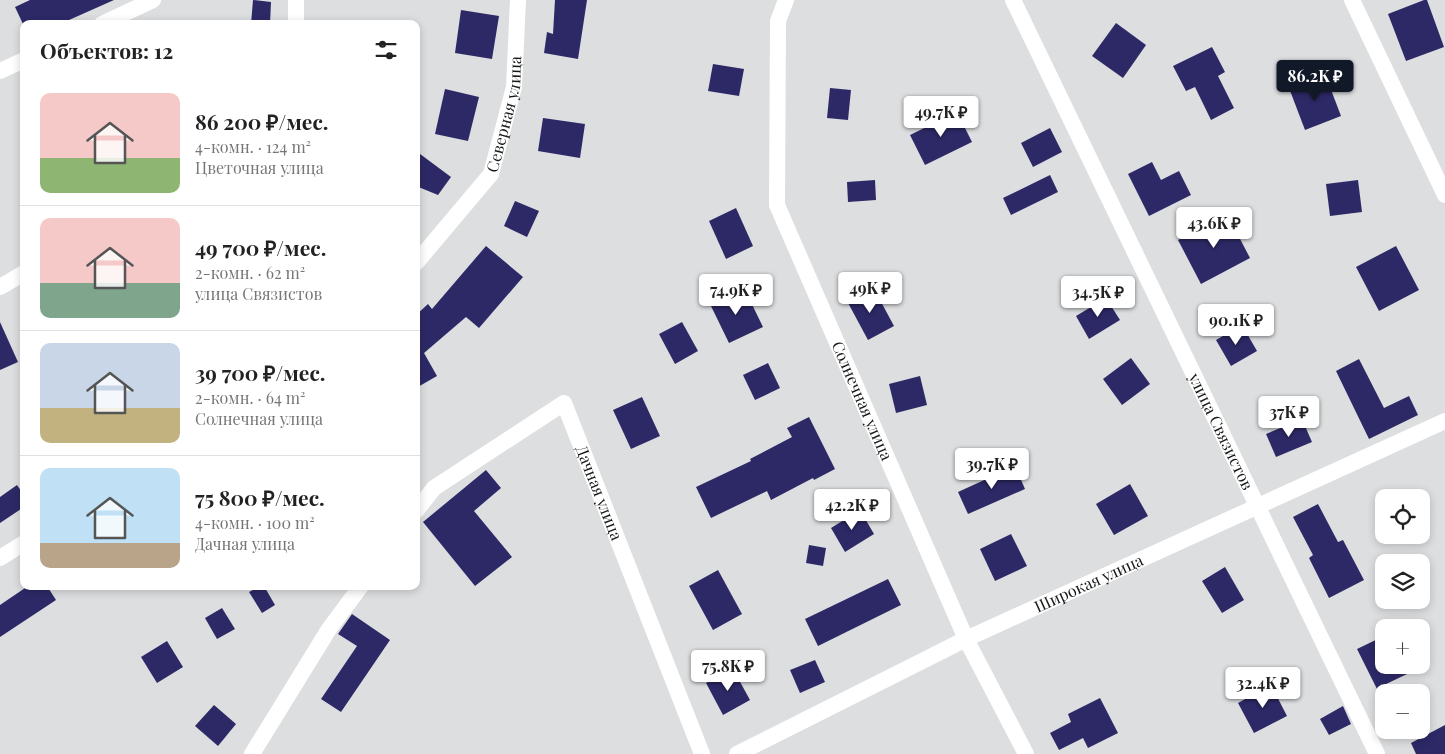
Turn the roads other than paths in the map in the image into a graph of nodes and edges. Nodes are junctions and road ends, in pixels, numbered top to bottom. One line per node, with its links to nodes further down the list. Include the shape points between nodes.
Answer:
1 (153, 0): 7 (street)
2 (296, 0): 8 (street)
3 (518, 0): 12 (street, Северная улица, via 514,87 491,174)
4 (786, 0): 21 (street, Солнечная улица, via 778,21 776,205)
5 (1013, 0): 17 (street, улица Связистов)
6 (1352, 0): 11 (street)
7 (110, 20)
8 (296, 20)
9 (20, 62): 10 (street)
10 (0, 71)
11 (1445, 195)
12 (420, 258)
13 (20, 276): 14 (street)
14 (0, 288)
15 (1445, 422): 17 (street, Широкая улица)
16 (420, 507): 23 (street, Дачная улица, via 434,488 564,403)
17 (1257, 508): 21 (street, Широкая улица); 26 (street, улица Связистов)
18 (20, 545): 19 (street)
19 (0, 558)
20 (358, 590): 22 (street, via 328,629)
21 (966, 639): 24 (street, Широкая улица); 25 (street, Солнечная улица)
22 (252, 754)
23 (702, 754)
24 (737, 754)
25 (1026, 754)
26 (1377, 754)

